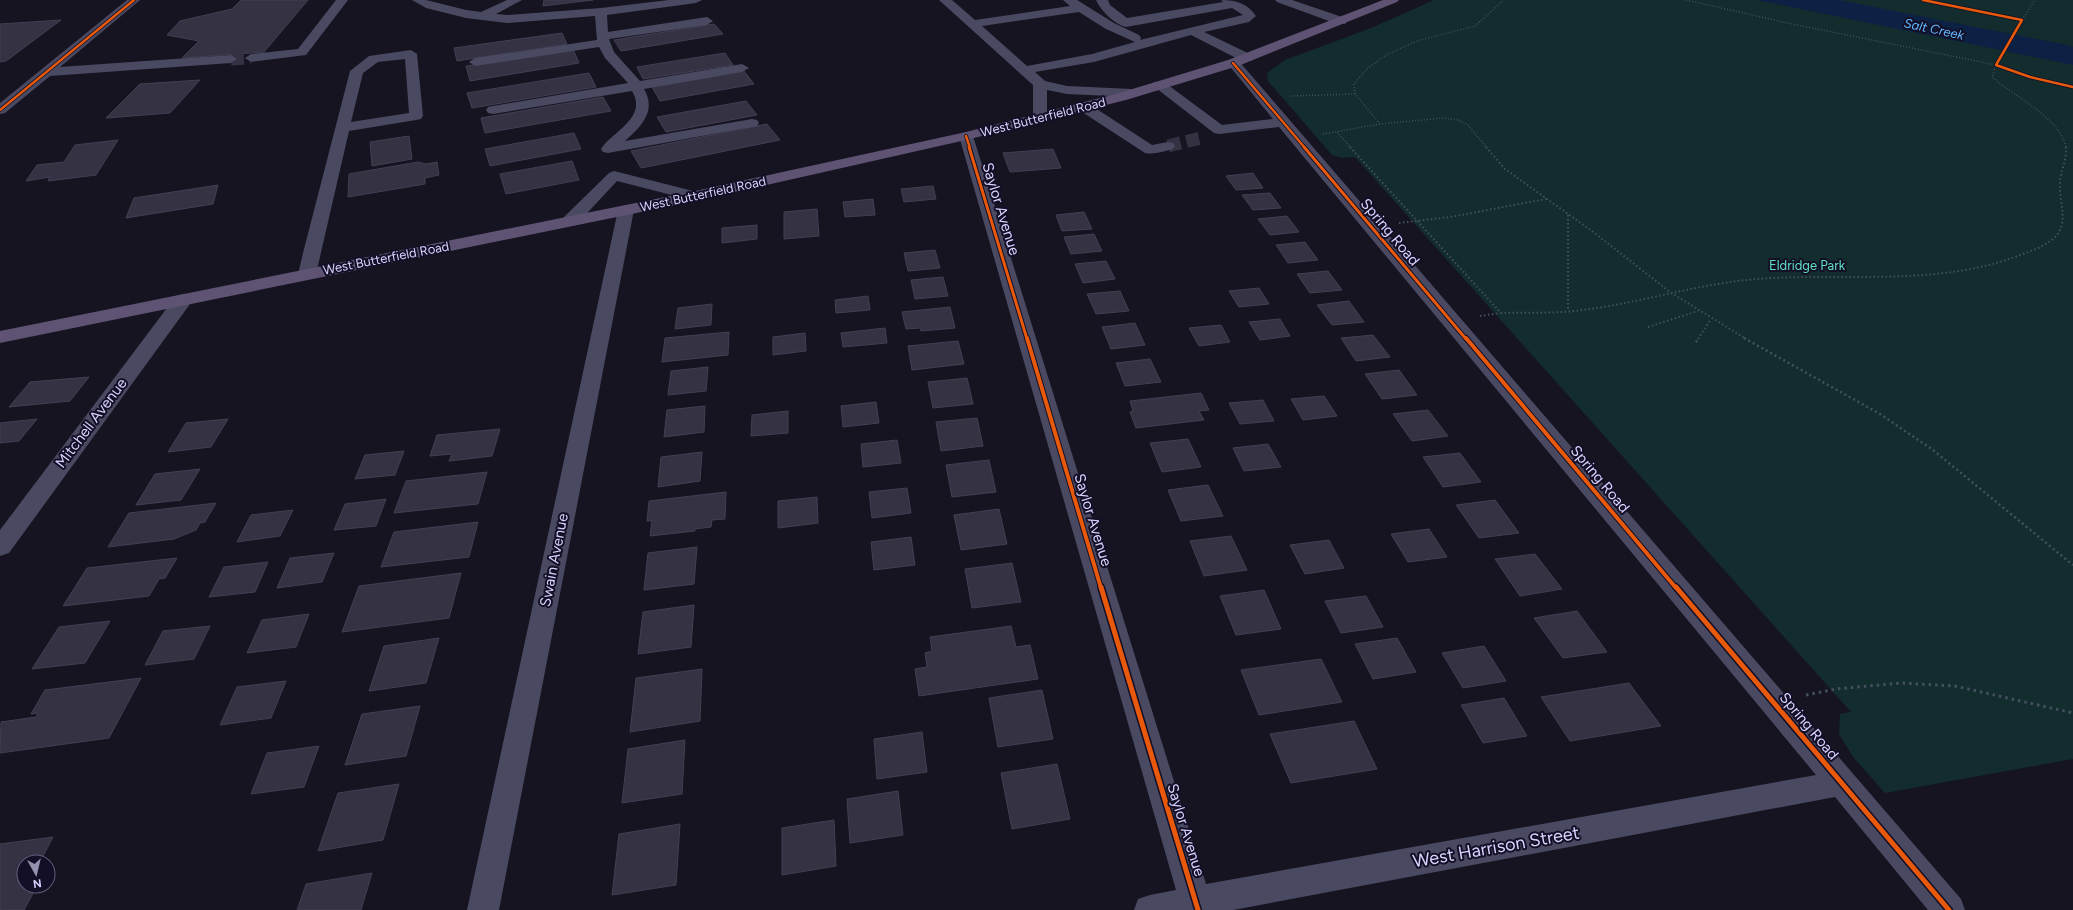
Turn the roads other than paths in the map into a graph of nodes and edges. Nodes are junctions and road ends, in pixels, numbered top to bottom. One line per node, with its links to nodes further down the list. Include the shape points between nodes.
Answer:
1 (134, 0): 34 (street)
2 (342, 0): 27 (street, via 302,52)
3 (418, 0): 13 (street)
4 (462, 0): 13 (street)
5 (516, 0): 17 (street)
6 (696, 0): 16 (street)
7 (945, 0): 22 (street)
8 (1069, 0): 14 (street)
9 (1102, 0): 21 (street, via 1105,7)
10 (1281, 0): 20 (street)
11 (1393, 0): 20 (main road, West Butterfield Road)
12 (1230, 2): 18 (street); 23 (street, via 1250,16)
13 (438, 8): 17 (street)
14 (1080, 8): 22 (street); 26 (street)
15 (1152, 8): 18 (street)
16 (601, 12): 17 (street, via 507,19); 25 (street)
17 (483, 16)
18 (1142, 19): 21 (street)
19 (707, 21): 25 (street)
20 (1341, 21): 28 (main road, West Butterfield Road)
21 (1124, 22): 24 (street)
22 (973, 24): 33 (street)
23 (1191, 30): 24 (street); 28 (street)
24 (1172, 35): 26 (street)
25 (604, 39): 30 (street); 37 (street, via 612,57)
26 (1145, 43): 33 (street, via 1094,58)
27 (251, 58)
28 (1247, 58): 31 (main road, West Butterfield Road)
29 (231, 59): 34 (street)
30 (475, 62)
31 (1233, 63): 36 (main road, West Butterfield Road); 44 (street, Spring Road)
32 (742, 68): 37 (street)
33 (1026, 70): 35 (street)
34 (46, 72): 40 (street)
35 (1040, 84): 38 (street, via 1067,90); 42 (street)
36 (1159, 85): 38 (main road, West Butterfield Road); 46 (street)
37 (638, 86): 41 (street); 50 (street, via 643,98 643,111 635,125)
38 (1132, 94): 39 (main road, West Butterfield Road)
39 (1084, 107): 42 (main road, West Butterfield Road); 49 (street, via 1150,150)
40 (0, 110)
41 (493, 110)
42 (1040, 118): 47 (main road, West Butterfield Road)
43 (752, 122): 50 (street)
44 (1283, 122): 46 (street); 59 (street, Spring Road)
45 (342, 128): 45 (street, via 357,71 374,59 411,54 416,116); 55 (street)
46 (1219, 130): 48 (street)
47 (966, 136): 52 (main road, West Butterfield Road); 60 (street, Saylor Avenue)
48 (1205, 137)
49 (1168, 146)
50 (608, 149): 51 (street)
51 (614, 176): 52 (street); 54 (street)
52 (696, 196): 53 (main road, West Butterfield Road)
53 (626, 210): 54 (main road, West Butterfield Road); 61 (street, Swain Avenue)
54 (570, 221): 55 (main road, West Butterfield Road)
55 (307, 274): 56 (main road, West Butterfield Road)
56 (183, 300): 57 (main road, West Butterfield Road); 58 (street, Mitchell Avenue)
57 (0, 337)
58 (0, 547)
59 (1841, 784): 60 (street, West Harrison Street); 63 (street, Spring Road)
60 (1196, 906): 62 (street, West Harrison Street)
61 (483, 910)
62 (1150, 910)
63 (1948, 910)

